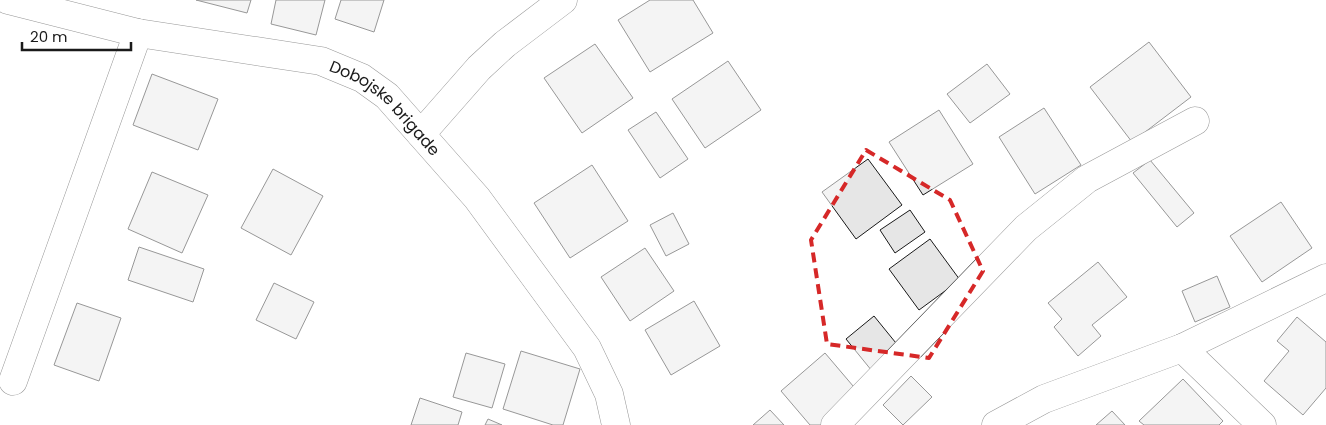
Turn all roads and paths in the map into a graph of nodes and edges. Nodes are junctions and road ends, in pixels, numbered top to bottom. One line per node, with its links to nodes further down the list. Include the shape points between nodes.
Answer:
1 (8, 0): 3 (street, Dobojske brigade)
2 (563, 0): 5 (street, via 479,68)
3 (138, 33): 5 (street, Dobojske brigade, via 321,61 375,87); 8 (street)
4 (1195, 121): 10 (street, via 1088,179 1026,228)
5 (421, 134): 9 (street, Dobojske brigade, via 477,198 587,348 609,394)
6 (1326, 278): 7 (street)
7 (1182, 348): 11 (street, via 1044,399); 12 (street)
8 (13, 382)
9 (616, 425)
10 (835, 425)
11 (996, 425)
12 (1262, 425)

